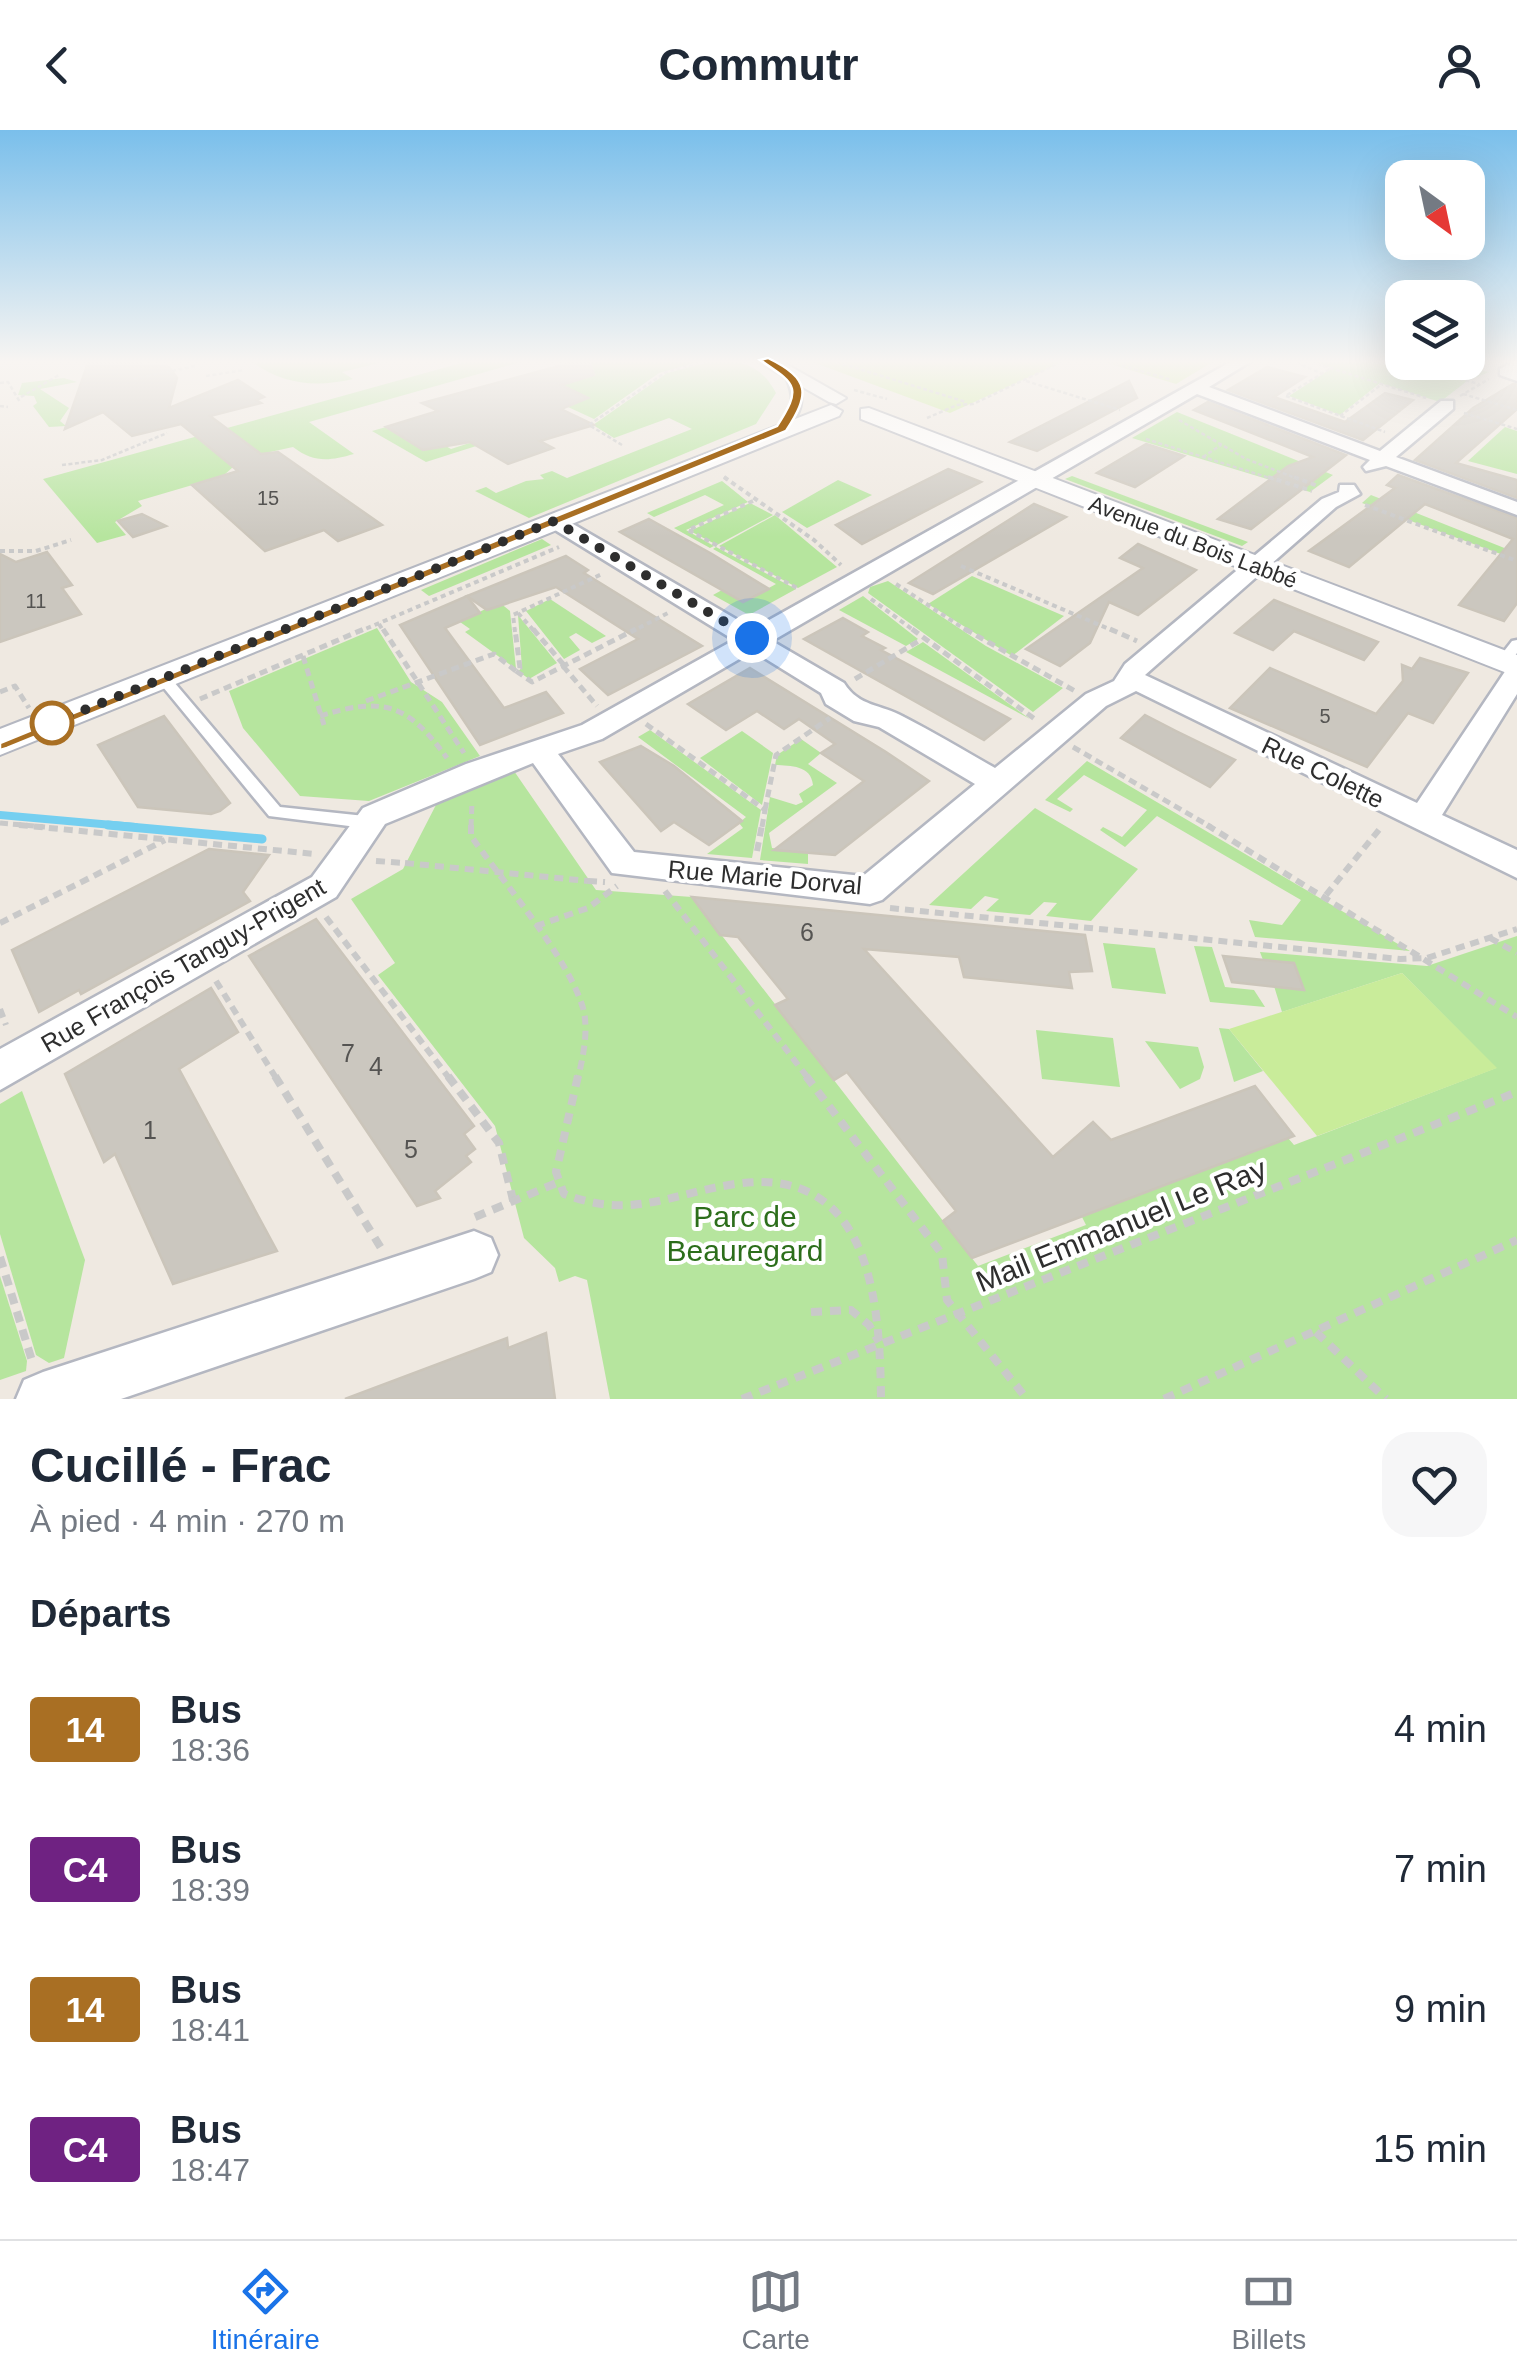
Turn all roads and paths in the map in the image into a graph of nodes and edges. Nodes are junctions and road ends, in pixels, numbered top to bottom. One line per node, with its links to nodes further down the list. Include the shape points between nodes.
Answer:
1 (598, 419): 13 (path, via 590,425)
2 (788, 419): 9 (lane)
3 (802, 419): 9 (street)
4 (883, 419): 19 (street, Avenue du Bois Labbé)
5 (1138, 419): 10 (street)
6 (1278, 419): 16 (street)
7 (1349, 419): 12 (path)
8 (1430, 419): 12 (street, Rue Marie Dorval)
9 (782, 429): 23 (street)
10 (1119, 430): 15 (path); 19 (street)
11 (167, 433): 17 (path, via 94,461)
12 (1406, 439): 16 (street, Rue Marie Dorval)
13 (622, 445)
14 (1221, 445): 15 (path)
15 (1202, 456): 20 (path)
16 (1382, 459): 20 (street, Rue Marie Dorval); 22 (street)
17 (62, 464)
18 (740, 470): 21 (path, via 724,477)
19 (1032, 480): 28 (street, Avenue du Bois Labbé); 36 (street)
20 (1333, 493): 28 (street, Rue Marie Dorval)
21 (753, 501): 29 (path, via 815,539); 31 (path, via 688,530)
22 (1517, 509)
23 (568, 529): 26 (street); 35 (path); 43 (street)
24 (71, 540): 25 (path, via 36,551)
25 (0, 551)
26 (625, 563): 33 (street); 34 (path)
27 (961, 566): 38 (path)
28 (1256, 567): 38 (street, Rue Marie Dorval); 40 (street, Avenue du Bois Labbé)
29 (844, 569)
30 (893, 582): 48 (path, via 986,644)
31 (800, 590)
32 (866, 595): 37 (path)
33 (690, 602): 36 (street); 41 (path)
34 (518, 612): 41 (path); 42 (path)
35 (378, 624): 39 (path); 45 (path)
36 (752, 638): 47 (street); 51 (street)
37 (923, 638): 47 (path); 55 (path)
38 (1158, 650): 44 (street, Rue Marie Dorval)
39 (303, 656): 50 (path); 53 (path)
40 (1514, 661): 61 (street)
41 (564, 666): 42 (path, via 532,682); 51 (path)
42 (516, 670): 45 (path, via 494,654)
43 (163, 678): 50 (lane); 56 (street)
44 (1130, 678): 48 (street, Rue Marie Dorval, via 1112,696); 61 (street, Rue Colette)
45 (414, 682): 49 (path); 58 (path)
46 (0, 692): 52 (path, via 16,686)
47 (841, 697): 59 (street); 60 (path, via 776,755)
48 (1096, 700): 55 (street, Rue Marie Dorval)
49 (364, 702): 53 (path); 58 (path, via 416,718)
50 (186, 705): 62 (lane, via 274,812)
51 (614, 711): 57 (street); 60 (path)
52 (34, 715)
53 (320, 716): 54 (path)
54 (324, 725)
55 (1056, 734): 59 (street, Rue Marie Dorval); 69 (path)
56 (0, 743)
57 (542, 753): 58 (street); 67 (street, Rue Marie Dorval, via 624,864)
58 (469, 775): 62 (street); 73 (path, via 471,836)
59 (998, 784): 67 (street, Rue Marie Dorval, via 870,890)
60 (765, 810): 67 (path)
61 (1409, 814): 66 (street, Rue Colette); 69 (path)
62 (364, 822): 65 (street, Rue François Tanguy-Prigent)
63 (0, 823): 64 (path)
64 (167, 839): 65 (path); 72 (path)
65 (347, 858): 70 (street, Rue François Tanguy-Prigent, via 331,882); 73 (path, bridge, via 622,883 588,908)
66 (1517, 865)
67 (752, 877)
68 (680, 887): 90 (path, via 660,885 942,1254 944,1294)
69 (1326, 895): 78 (path)
70 (310, 896): 77 (street, Rue François Tanguy-Prigent); 84 (path, via 499,1142 514,1204)
71 (874, 906): 78 (path)
72 (0, 923)
73 (536, 926): 84 (path, via 570,978 587,1032 558,1148)
74 (1517, 929): 75 (path)
75 (1490, 938): 76 (path); 78 (path)
76 (1517, 953)
77 (201, 957): 82 (street, Rue François Tanguy-Prigent); 88 (path)
78 (1427, 958): 80 (path)
79 (0, 1009): 81 (path)
80 (1517, 1017)
81 (6, 1025)
82 (0, 1071)
83 (1517, 1092): 90 (path, Mail Emmanuel Le Ray)
84 (559, 1182): 92 (path, via 564,1194 588,1209 625,1211 776,1178 810,1189 861,1244 874,1272)
85 (1514, 1244): 91 (path)
86 (474, 1255): 88 (street)
87 (0, 1257): 93 (path)
88 (399, 1280): 93 (street)
89 (811, 1312): 92 (path, via 852,1310)
90 (958, 1313): 92 (path, Mail Emmanuel Le Ray); 96 (path)
91 (1314, 1331): 97 (path); 98 (path)
92 (880, 1344): 94 (path, Mail Emmanuel Le Ray); 95 (path)
93 (44, 1399)
94 (742, 1399)
95 (880, 1399)
96 (1028, 1399)
97 (1164, 1399)
98 (1386, 1399)

